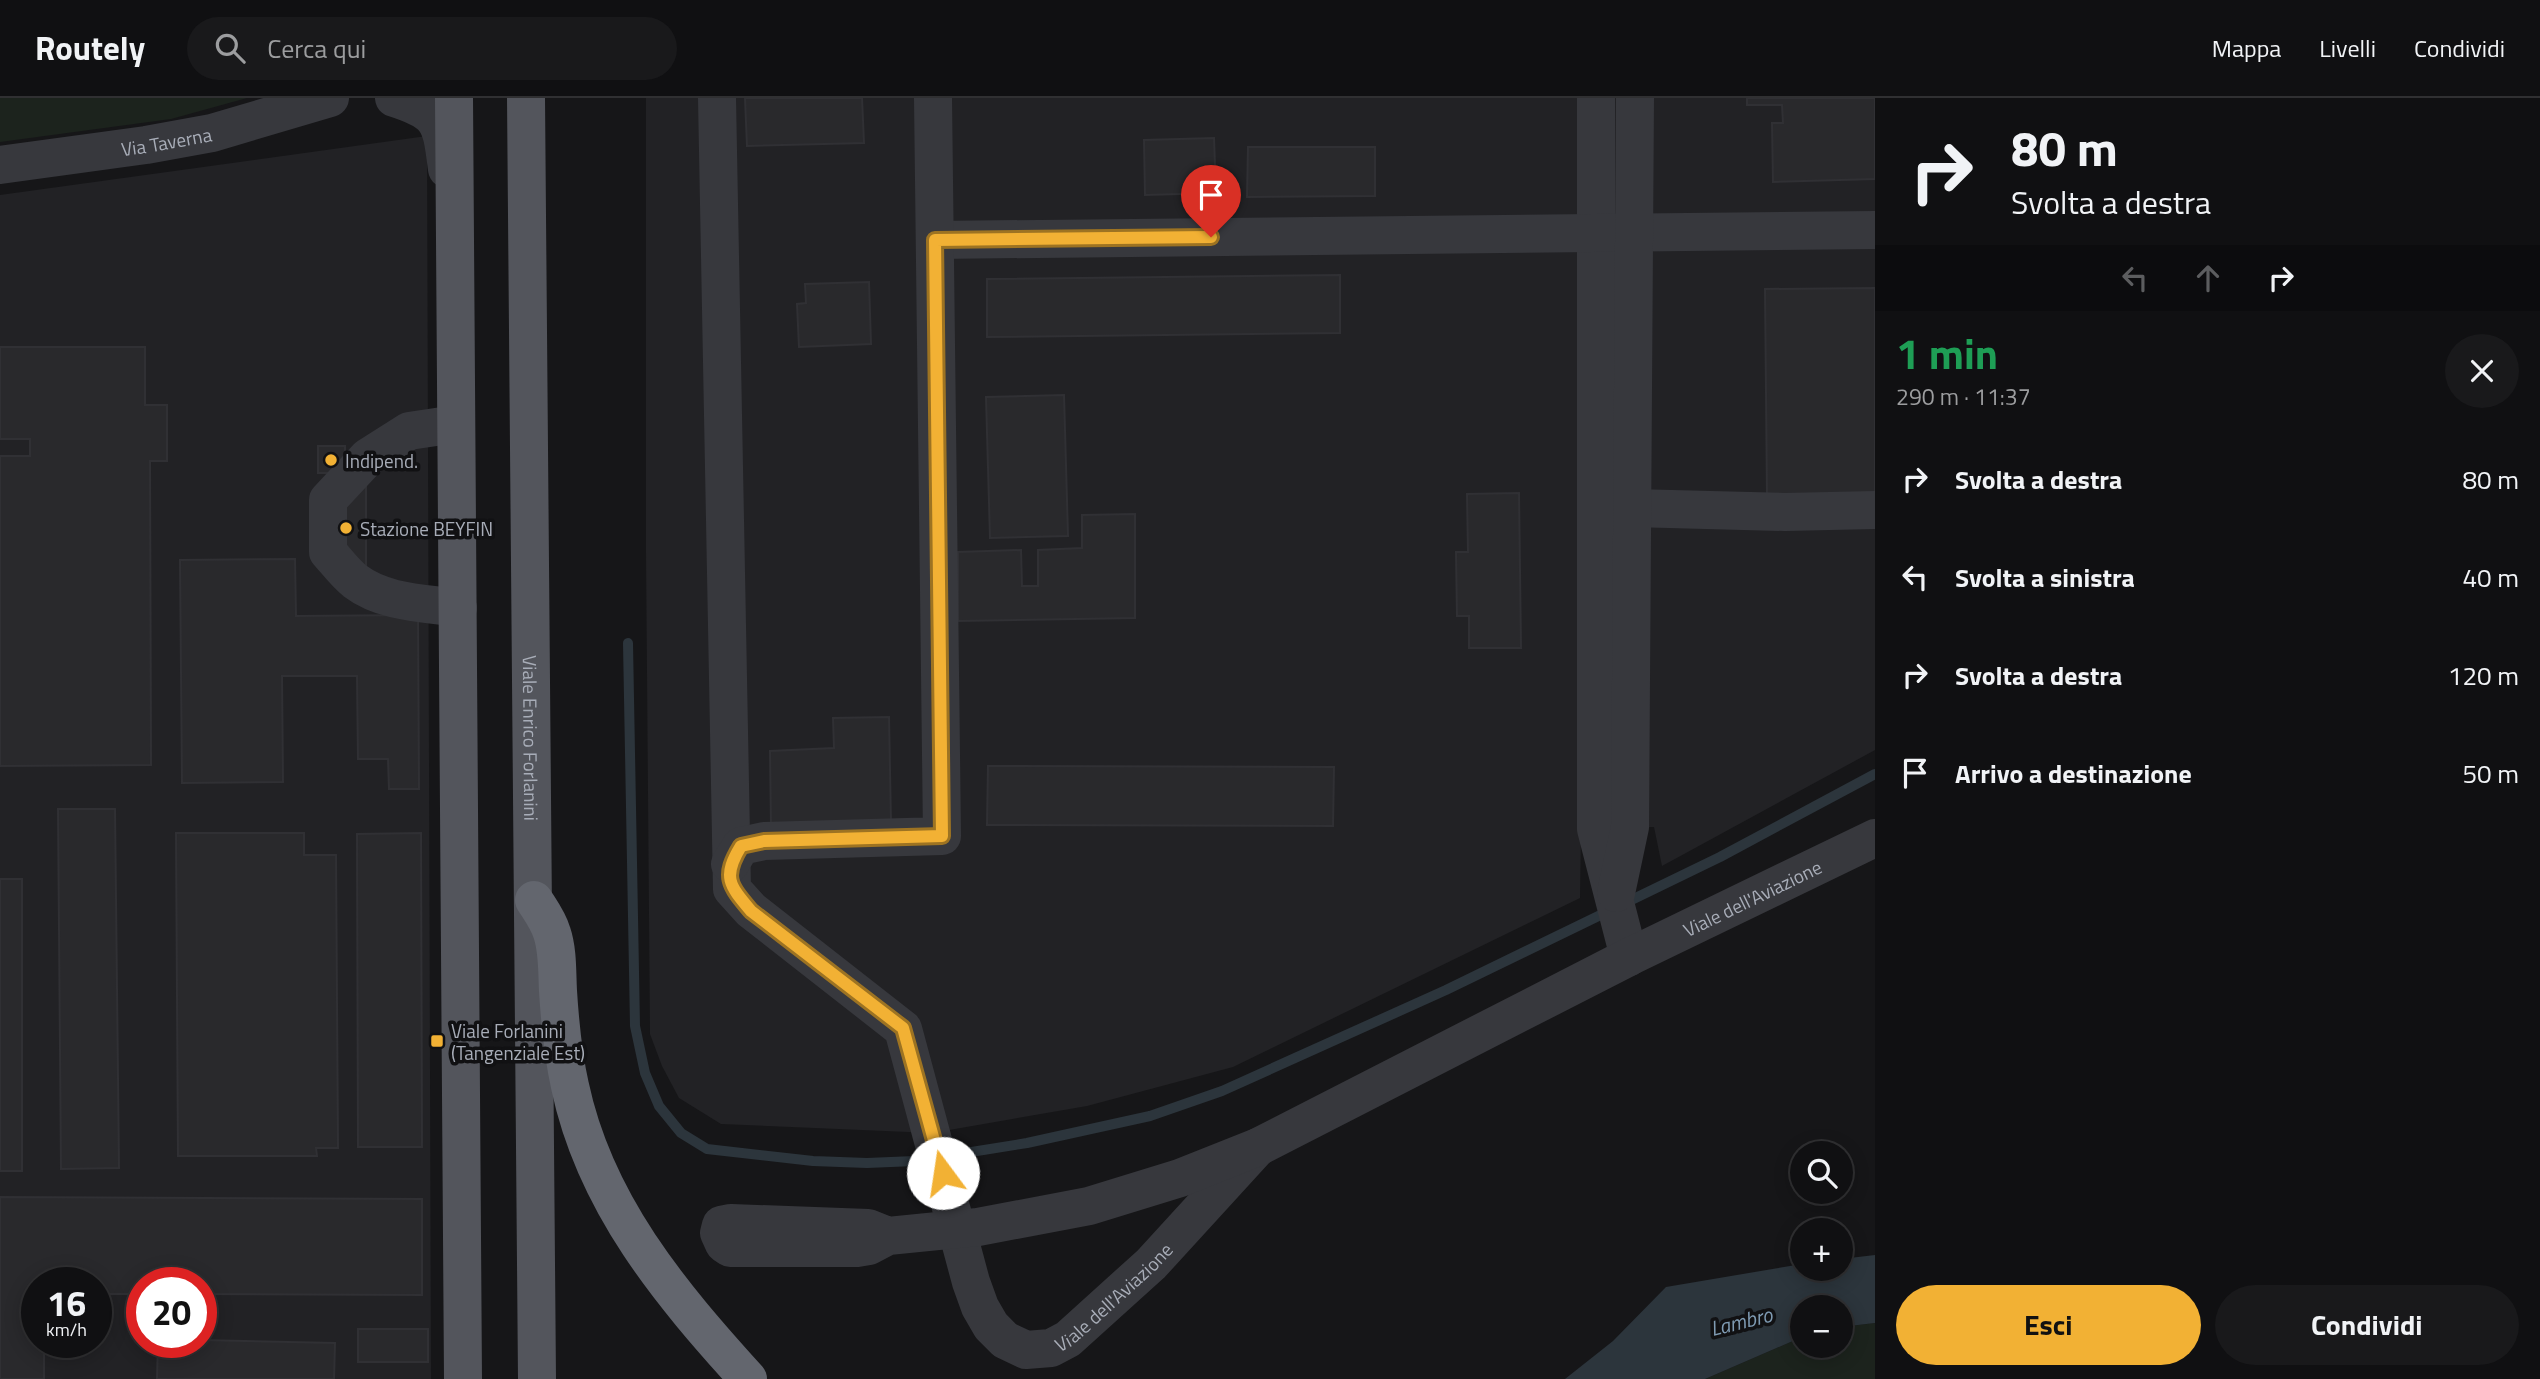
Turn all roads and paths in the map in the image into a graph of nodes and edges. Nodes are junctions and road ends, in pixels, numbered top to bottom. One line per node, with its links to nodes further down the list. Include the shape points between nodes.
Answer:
1 (330, 98): 9 (street, Via Taverna, via 212,133)
2 (394, 98): 11 (street, via 423,108 438,121)
3 (454, 98): 11 (main road)
4 (526, 98): 21 (main road, Viale Enrico Forlanini)
5 (717, 98): 20 (street)
6 (933, 98): 14 (street)
7 (1596, 98): 12 (street)
8 (1635, 98): 13 (street)
9 (0, 165)
10 (1875, 230): 13 (street)
11 (455, 231): 15 (main road)
12 (1597, 233): 13 (street); 14 (street); 22 (street, via 1596,829)
13 (1636, 233): 16 (street)
14 (935, 240): 20 (street, via 942,836 764,841 741,846)
15 (456, 424): 18 (main road); 18 (street, via 409,431 368,457 327,500 328,552 354,580 395,599)
16 (1632, 508): 17 (street); 22 (street, via 1630,827)
17 (1875, 510)
18 (458, 608): 26 (main road)
19 (1875, 838): 22 (street, Viale dell'Aviazione)
20 (730, 864): 24 (street, via 732,889 751,911 903,1028)
21 (534, 900): 27 (main road, Viale Enrico Forlanini); 28 (highway, via 555,944 569,1086 608,1192 665,1283)
22 (1622, 931): 23 (street, Viale dell'Aviazione)
23 (1258, 1147): 24 (street, Viale dell'Aviazione, via 1111,1200); 24 (street, Viale dell'Aviazione, via 1151,1264 1068,1339 1051,1348 1020,1348 991,1326 980,1307)
24 (957, 1230): 25 (street, Viale dell'Aviazione)
25 (888, 1236)
26 (463, 1379)
27 (537, 1379)
28 (748, 1379)

